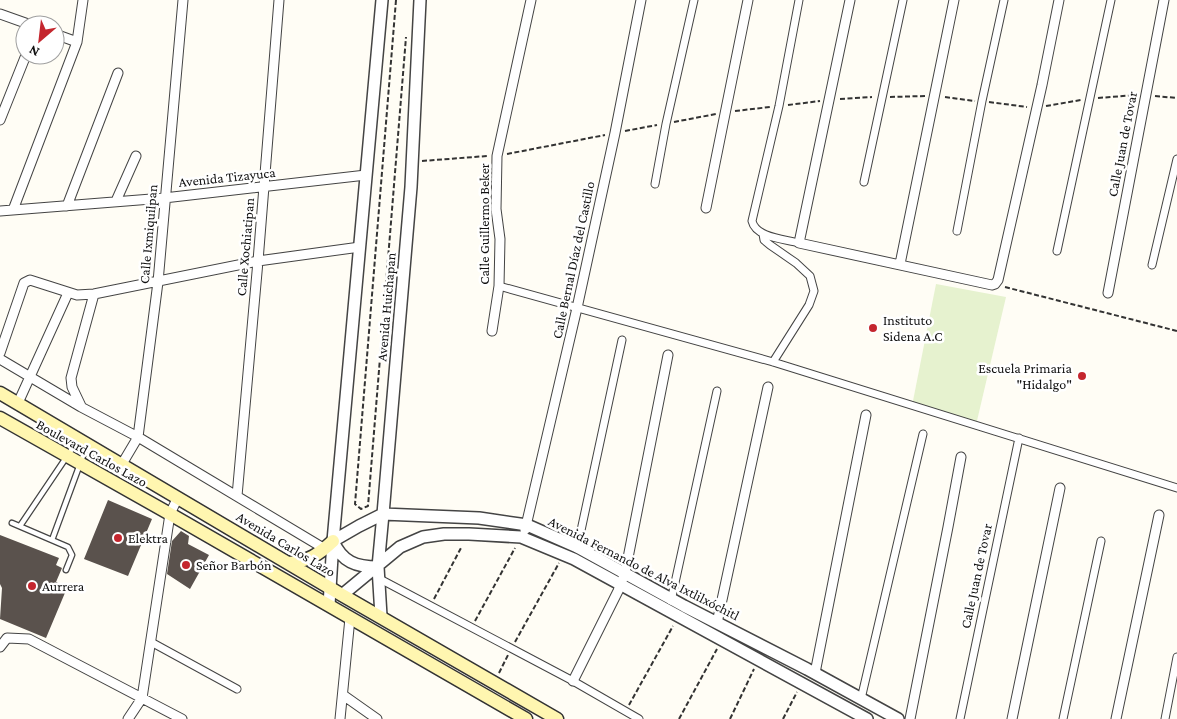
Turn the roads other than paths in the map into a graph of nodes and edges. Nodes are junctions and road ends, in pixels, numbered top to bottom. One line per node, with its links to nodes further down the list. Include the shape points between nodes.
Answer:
1 (83, 0): 21 (street)
2 (183, 0): 31 (street, Calle Ixmiquilpan)
3 (279, 0): 30 (street, Calle Xochiatipan)
4 (382, 0): 27 (street)
5 (420, 0): 77 (street, Avenida Huichapan, via 411,187)
6 (531, 0): 46 (street, Calle Guillermo Beker, via 497,156)
7 (641, 0): 49 (street, Calle Bernal Díaz del Castillo)
8 (694, 0): 29 (street)
9 (748, 0): 34 (street)
10 (799, 0): 38 (street, via 752,221)
11 (850, 0): 39 (street)
12 (903, 0): 28 (street)
13 (954, 0): 43 (street)
14 (1004, 0): 37 (street)
15 (1059, 0): 43 (street, via 997,280 989,285)
16 (1111, 0): 41 (street)
17 (1164, 0): 47 (street, Calle Juan de Tovar)
18 (0, 14): 19 (street)
19 (15, 19)
20 (65, 38): 21 (street)
21 (77, 42): 35 (street)
22 (22, 65): 24 (street)
23 (118, 73): 33 (street)
24 (0, 120)
25 (136, 156): 32 (street)
26 (1177, 159): 44 (street)
27 (366, 175): 30 (street, Avenida Tizayuca); 40 (street)
28 (864, 182)
29 (655, 184)
30 (264, 187): 31 (street, Avenida Tizayuca); 42 (street, Calle Xochiatipan)
31 (164, 198): 32 (street, Avenida Tizayuca); 45 (street, Calle Ixmiquilpan)
32 (116, 201): 33 (street, Avenida Tizayuca)
33 (67, 206): 35 (street, Avenida Tizayuca)
34 (706, 208)
35 (14, 210): 36 (street, Avenida Tizayuca)
36 (0, 211)
37 (957, 231)
38 (763, 234): 39 (street); 55 (street, via 764,240 810,276 814,291 809,305)
39 (799, 243): 43 (street)
40 (360, 247): 42 (street); 85 (street)
41 (1058, 251)
42 (258, 262): 45 (street); 74 (street, Calle Xochiatipan)
43 (900, 264)
44 (1152, 265)
45 (158, 282): 48 (street); 66 (street, Calle Ixmiquilpan)
46 (499, 286): 49 (street); 50 (street, Calle Guillermo Beker)
47 (1108, 293)
48 (81, 294): 52 (street, via 30,280 24,283); 56 (street); 61 (street, via 71,378)
49 (577, 308): 55 (street); 80 (street, Calle Bernal Díaz del Castillo)
50 (492, 331)
51 (622, 340): 86 (street)
52 (0, 353)
53 (668, 355): 89 (street)
54 (0, 359): 56 (street)
55 (773, 362): 65 (street)
56 (29, 376): 60 (street); 61 (street)
57 (768, 388): 98 (street)
58 (717, 391): 94 (street)
59 (0, 393): 60 (main road, Avenida Carlos Lazo)
60 (18, 403): 67 (main road, Avenida Carlos Lazo)
61 (82, 407): 66 (street)
62 (866, 415): 102 (street)
63 (0, 418): 68 (main road, Boulevard Carlos Lazo)
64 (923, 434): 107 (street)
65 (1019, 438): 73 (street); 119 (street, Calle Juan de Tovar)
66 (137, 439): 70 (street, Calle Ixmiquilpan); 74 (street)
67 (83, 441): 68 (lane); 70 (main road, Avenida Carlos Lazo); 71 (lane)
68 (67, 456): 71 (main road, Boulevard Carlos Lazo); 81 (lane)
69 (961, 457): 118 (street)
70 (124, 461): 75 (main road, Avenida Carlos Lazo)
71 (81, 464): 76 (main road, Boulevard Carlos Lazo); 83 (lane)
72 (1060, 488): 120 (street)
73 (1177, 488)
74 (237, 496): 85 (street)
75 (178, 497): 76 (street); 87 (main road, Avenida Carlos Lazo)
76 (170, 514): 92 (main road, via 312,596); 99 (street)
77 (384, 514): 80 (street, Avenida Fernando de Alva Ixtlilxóchitl, via 479,518); 85 (street); 90 (street, Avenida Huichapan)
78 (1159, 515): 122 (street)
79 (12, 523): 81 (lane)
80 (527, 525): 82 (street, Calle Bernal Díaz del Castillo); 86 (street, Avenida Fernando de Alva Ixtlilxóchitl)
81 (20, 526): 83 (lane)
82 (521, 537): 86 (street, Avenida Fernando de Alva Ixtlilxóchitl); 90 (street, Avenida Fernando de Alva Ixtlilxóchitl, via 469,534 423,537 400,547)
83 (52, 540): 88 (lane, via 68,547 71,552)
84 (1102, 541): 121 (street)
85 (330, 550): 87 (main road, via 305,561); 90 (street, via 336,549 352,564); 92 (street)
86 (572, 553): 89 (street, Avenida Fernando de Alva Ixtlilxóchitl); 91 (street, Avenida Fernando de Alva Ixtlilxóchitl)
87 (289, 563): 92 (main road, Avenida Carlos Lazo)
88 (66, 570)
89 (625, 573): 91 (street); 94 (street, Avenida Fernando de Alva Ixtlilxóchitl)
90 (378, 576): 93 (street, Avenida Fernando de Alva Ixtlilxóchitl); 95 (street, Avenida Huichapan); 103 (street)
91 (621, 585): 96 (street, Avenida Fernando de Alva Ixtlilxóchitl); 103 (street)
92 (329, 592): 93 (main road); 97 (main road)
93 (342, 595): 95 (main road, Avenida Carlos Lazo)
94 (671, 599): 96 (street); 98 (street, Avenida Fernando de Alva Ixtlilxóchitl)
95 (380, 611): 114 (main road, Avenida Carlos Lazo)
96 (673, 614): 108 (street, Avenida Fernando de Alva Ixtlilxóchitl, via 802,683)
97 (350, 618): 105 (street); 113 (main road)
98 (718, 623): 102 (street, Avenida Fernando de Alva Ixtlilxóchitl)
99 (151, 642): 104 (street); 106 (street)
100 (0, 647): 106 (street, via 7,638 29,639)
101 (1177, 657): 123 (street)
102 (815, 673): 107 (street, Avenida Fernando de Alva Ixtlilxóchitl)
103 (572, 681): 115 (street)
104 (237, 689)
105 (343, 694): 111 (street); 112 (street)
106 (142, 698): 109 (street); 110 (street)
107 (861, 698): 117 (street, Avenida Fernando de Alva Ixtlilxóchitl)
108 (854, 716): 116 (street, Avenida Fernando de Alva Ixtlilxóchitl)
109 (128, 719)
110 (182, 719)
111 (340, 719)
112 (377, 719)
113 (526, 719)
114 (557, 719)
115 (639, 719)
116 (867, 719)
117 (898, 719)
118 (910, 719)
119 (960, 719)
120 (1012, 719)
121 (1064, 719)
122 (1116, 719)
123 (1165, 719)

